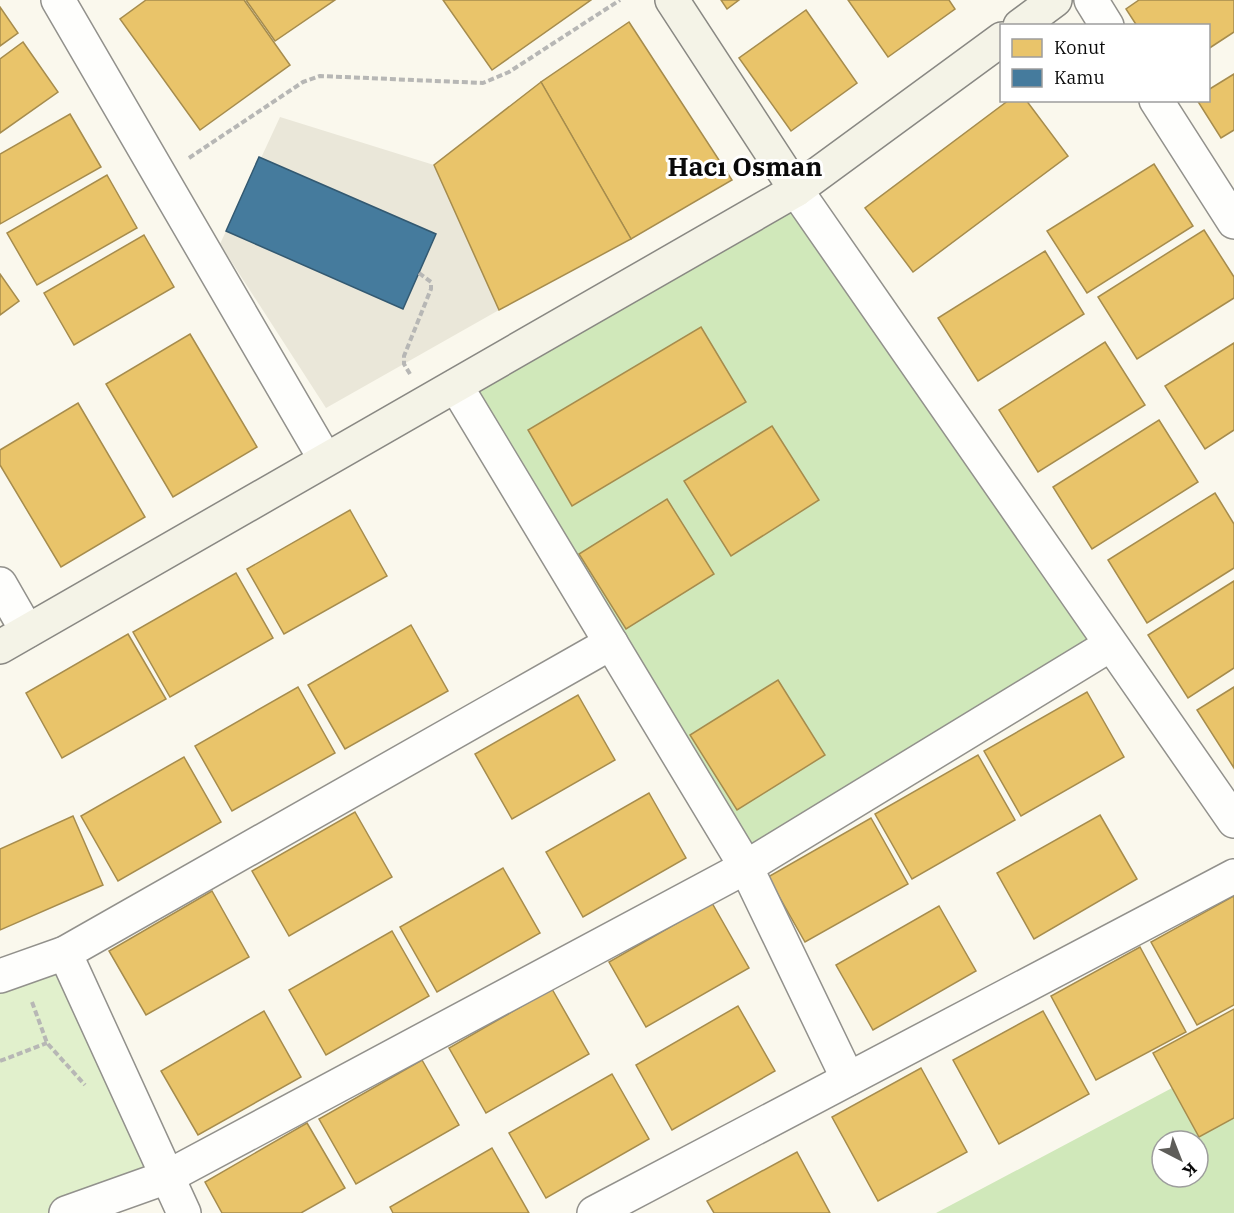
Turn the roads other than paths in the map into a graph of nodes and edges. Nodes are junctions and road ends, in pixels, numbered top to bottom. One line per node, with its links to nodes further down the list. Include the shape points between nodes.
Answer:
1 (58, 0): 12 (street)
2 (672, 0): 9 (main road)
3 (1055, 0): 5 (main road)
4 (1091, 0): 6 (street)
5 (1023, 24)
6 (1106, 24)
7 (1000, 40): 9 (main road)
8 (1157, 102): 10 (street)
9 (796, 190): 11 (main road); 16 (street)
10 (1234, 222)
11 (456, 386): 12 (main road); 15 (street)
12 (325, 459): 14 (main road)
13 (0, 584): 14 (street)
14 (14, 639)
15 (611, 643): 18 (street); 20 (street)
16 (1110, 645): 17 (street); 18 (street)
17 (1234, 821)
18 (746, 867): 22 (street); 23 (street)
19 (1234, 876): 22 (street)
20 (64, 953): 21 (street); 23 (street)
21 (0, 976)
22 (848, 1079): 26 (street)
23 (167, 1177): 24 (street); 25 (street)
24 (66, 1213)
25 (184, 1213)
26 (594, 1213)

